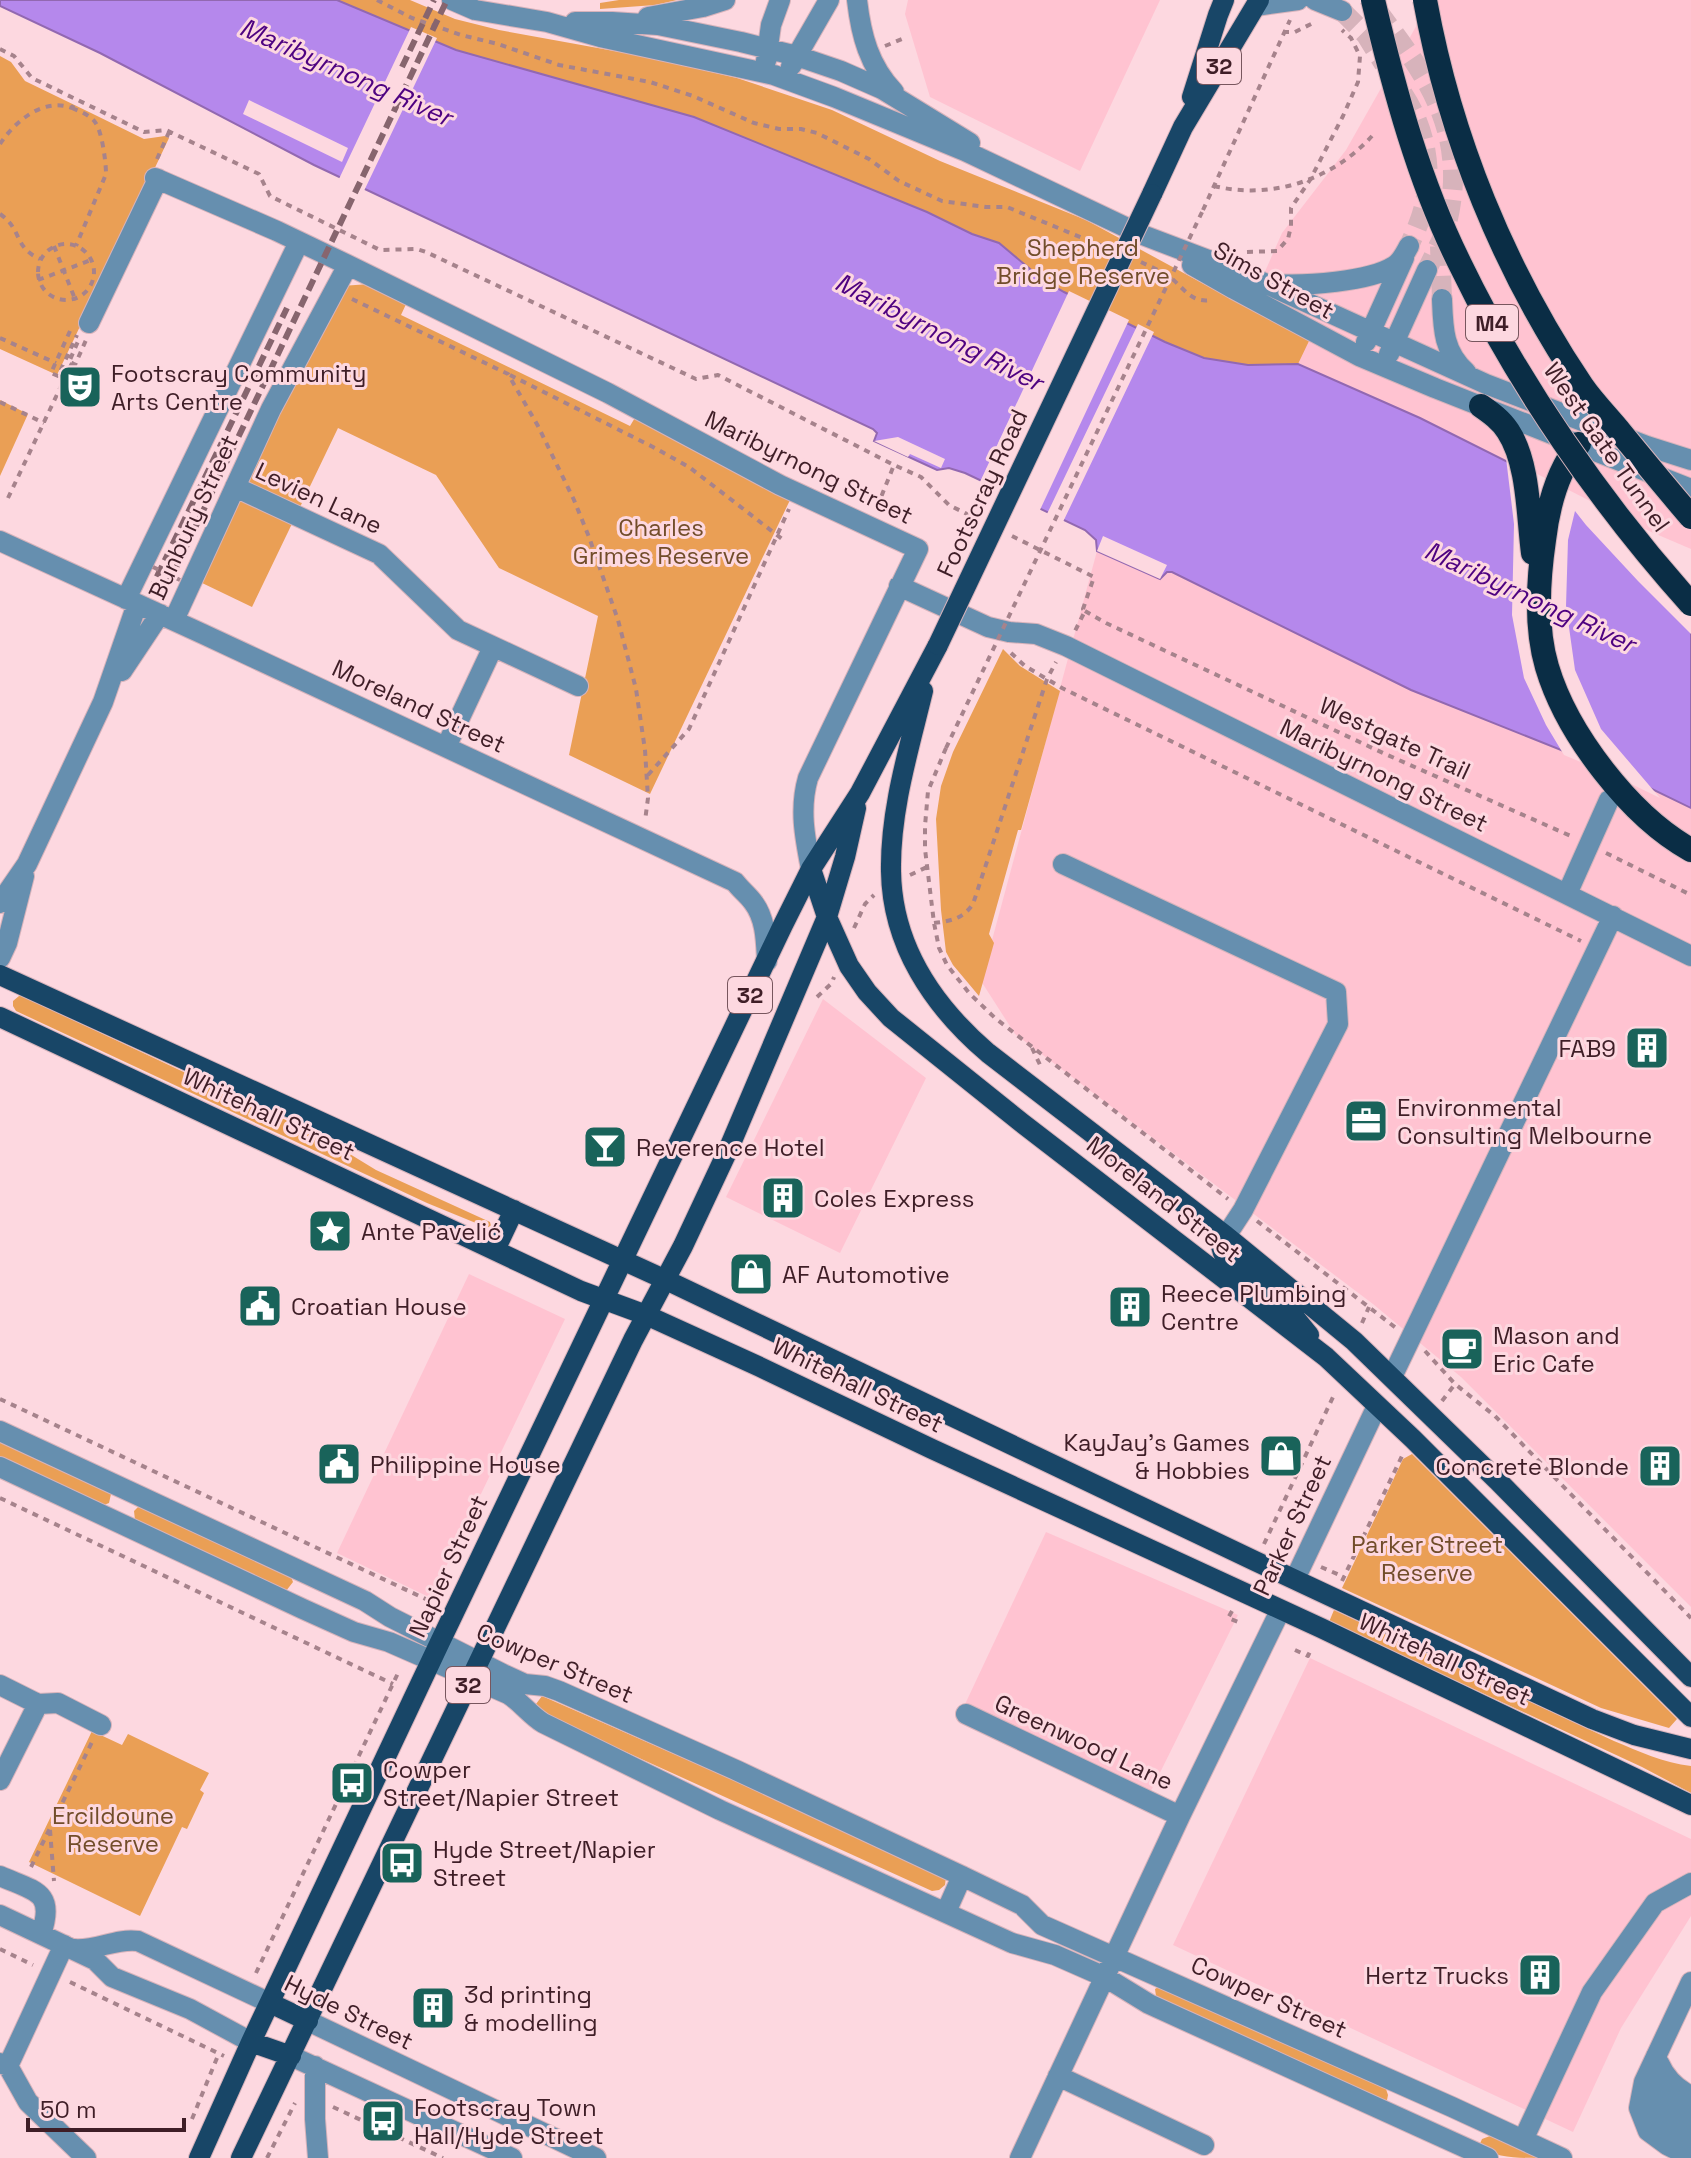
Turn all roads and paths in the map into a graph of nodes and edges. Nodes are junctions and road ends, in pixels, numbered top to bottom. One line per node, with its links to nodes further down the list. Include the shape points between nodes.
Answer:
1 (377, 0): 36 (path, via 412,18 559,65 662,85 754,123 817,133 942,201 1007,207)
2 (452, 0): 13 (street, Sims Street, via 475,10)
3 (725, 0): 16 (street)
4 (780, 0): 20 (street)
5 (829, 0): 22 (street)
6 (857, 0): 25 (street, via 868,53 885,82)
7 (1224, 0): 27 (main road, Footscray Road / 32)
8 (1298, 0): 12 (street)
9 (1315, 0): 14 (street)
10 (1373, 0): 82 (highway, West Gate Tunnel / M4, bridge, via 1408,127 1459,264 1566,445)
11 (1425, 0): 71 (highway, West Gate Tunnel / M4, bridge, via 1455,122 1512,266 1584,389)
12 (1257, 3): 27 (main road, Footscray Road / 32)
13 (515, 9): 15 (street, Sims Street)
14 (1340, 19): 43 (path, via 1360,56 1358,82 1291,208 1288,239 1277,251 1247,251)
15 (547, 22): 16 (street, Sims Street); 23 (street, Sims Street)
16 (612, 22): 20 (street, Sims Street, via 658,25)
17 (1321, 22): 31 (path, via 1283,32)
18 (907, 37): 19 (path)
19 (882, 46)
20 (767, 48): 22 (street, Sims Street); 23 (street)
21 (0, 49): 24 (path, via 14,56 32,78)
22 (797, 56): 23 (street); 25 (street, Sims Street)
23 (774, 76): 30 (street, Sims Street)
24 (76, 100): 26 (path); 66 (path, via 144,132 166,130 259,174 270,196 380,250 426,252 696,379 718,375)
25 (906, 103): 30 (street, Sims Street)
26 (72, 108): 29 (path, via 53,104 33,112); 35 (path, via 96,124 106,163)
27 (1183, 127): 89 (main road, Footscray Road / 32, bridge)
28 (1372, 136): 31 (path, bridge, via 1346,159 1300,184 1257,192)
29 (0, 144)
30 (1038, 185): 43 (street, Sims Street)
31 (1214, 186): 103 (path, bridge, via 946,748 928,791)
32 (0, 214): 37 (path, via 14,227 24,249)
33 (299, 242): 40 (street, Maribyrnong Street); 49 (street, Maribyrnong Street, via 156,178); 81 (street, Bunbury Street)
34 (54, 246): 35 (path); 37 (path); 42 (path)
35 (76, 246): 38 (path)
36 (1108, 248)
37 (40, 259): 44 (path)
38 (91, 260): 42 (path); 47 (path, via 93,281)
39 (1134, 260): 43 (path, via 1161,271 1196,300 1216,297)
40 (348, 265): 46 (street, Bunbury Street); 69 (street, Maribyrnong Street)
41 (1427, 270): 52 (street)
42 (64, 271): 44 (path); 47 (path)
43 (1228, 276): 45 (street, Sims Street); 54 (street, Sims Street)
44 (38, 280): 47 (path, via 52,297)
45 (1263, 283): 50 (street, Sims Street); 50 (street, via 1310,284 1370,275 1399,263 1409,246)
46 (335, 291): 58 (path); 67 (street, Bunbury Street)
47 (75, 299)
48 (1442, 299): 59 (street, via 1449,351)
49 (89, 323): 55 (path, via 86,329 74,324)
50 (1371, 331): 52 (street, Sims Street); 54 (street)
51 (0, 338): 55 (path)
52 (1394, 342): 57 (street); 59 (street, Sims Street)
53 (83, 345): 56 (path)
54 (1359, 356): 57 (street, Sims Street)
55 (56, 363): 56 (path, via 51,373 58,376 77,334 81,336)
56 (72, 363): 62 (path)
57 (1383, 366): 61 (street, Sims Street)
58 (508, 374): 75 (path, via 689,467); 94 (path, via 557,464 604,574 636,689)
59 (1473, 377): 63 (street, Sims Street)
60 (0, 402): 62 (path)
61 (1481, 406): 64 (street, Sims Street); 84 (highway, via 1503,424 1520,456)
62 (44, 423): 70 (path)
63 (1604, 430): 64 (street); 65 (street, Sims Street)
64 (1579, 444): 68 (street, Sims Street); 84 (highway, via 1561,474 1545,531)
65 (1691, 460)
66 (894, 465): 72 (path, via 921,477 949,505); 73 (path)
67 (235, 487): 85 (street, Bunbury Street); 88 (street, Levien Lane, via 379,554 458,630)
68 (1691, 489)
69 (796, 492): 73 (street, Maribyrnong Street); 75 (path)
70 (8, 498)
71 (1691, 517)
72 (989, 525)
73 (868, 526): 80 (street, Maribyrnong Street, via 918,549)
74 (1002, 531): 83 (path, via 1094,577)
75 (777, 534): 77 (path); 94 (path, via 689,729)
76 (0, 541): 81 (street, Moreland Street)
77 (786, 542)
78 (153, 567): 79 (path, bridge)
79 (180, 580)
80 (897, 591): 86 (street, Maribyrnong Street); 104 (street, via 808,778 803,816)
81 (132, 601): 85 (street, Moreland Street); 92 (street, Bunbury Street)
82 (1691, 604)
83 (1085, 611): 87 (path); 98 (path, Westgate Trail)
84 (1540, 615): 99 (highway, via 1546,666 1589,750 1645,817)
85 (167, 617): 92 (street, Bunbury Street); 93 (street, Moreland Street)
86 (988, 627): 87 (street, Maribyrnong Street, via 1036,634); 90 (path, via 1025,666)
87 (1066, 646): 90 (path); 107 (street, Maribyrnong Street)
88 (493, 647): 91 (street, Levien Lane); 93 (street)
89 (934, 654): 95 (main road, Footscray Road / 32); 100 (main road, Footscray Road, via 897,807)
90 (1047, 679): 112 (path, via 973,904 951,921); 114 (path)
91 (578, 686)
92 (103, 702): 101 (street, Bunbury Street)
93 (446, 747): 97 (street, Moreland Street)
94 (648, 775): 97 (path)
95 (860, 793): 104 (main road, Footscray Road / 32); 111 (main road, Footscray Road / 32)
96 (1609, 800): 98 (street)
97 (643, 839): 117 (street, Moreland Street, via 735,882 759,911)
98 (1589, 844): 107 (street); 108 (path, Westgate Trail)
99 (1691, 850)
100 (891, 858): 122 (main road, Moreland Street, via 907,947 945,1011 988,1053)
101 (27, 864): 109 (street, Bunbury Street); 116 (street, Bunbury Street)
102 (1063, 864): 121 (street, via 1336,992 1338,1024)
103 (927, 867): 105 (path); 112 (path)
104 (811, 869): 111 (main road, Moreland Street); 117 (main road, Napier Street / 32)
105 (907, 877)
106 (877, 894): 113 (path, via 865,904)
107 (1567, 894): 110 (street, Maribyrnong Street)
108 (1691, 895)
109 (0, 903)
110 (1613, 916): 114 (street, Parker Street); 115 (street, Maribyrnong Street)
111 (827, 917): 125 (main road, 32); 132 (main road, Moreland Street, via 854,974 891,1018)
112 (934, 923): 121 (path, via 947,965 995,1018)
113 (854, 929)
114 (1598, 949): 133 (street, Parker Street)
115 (1691, 956)
116 (0, 958)
117 (767, 961): 124 (main road, Napier Street / 32)
118 (0, 975): 120 (main road, Whitehall Street)
119 (0, 1017): 123 (main road, Whitehall Street)
120 (514, 1210): 123 (main road); 124 (main road, Whitehall Street)
121 (1243, 1210): 122 (street); 127 (path)
122 (1226, 1236): 132 (main road, via 1223,1253 1290,1310); 133 (main road, Moreland Street)
123 (495, 1250): 126 (main road, Whitehall Street)
124 (623, 1261): 125 (main road, Whitehall Street); 126 (main road, Napier Street / 32)
125 (666, 1280): 128 (main road, 32); 149 (main road, Whitehall Street)
126 (605, 1299): 128 (main road, Whitehall Street); 159 (main road, Napier Street / 32)
127 (1369, 1307): 129 (path); 130 (path)
128 (646, 1315): 154 (main road, Whitehall Street); 160 (main road, 32)
129 (1361, 1326)
130 (1393, 1326)
131 (1423, 1350): 134 (path)
132 (1326, 1357): 138 (main road, Moreland Street)
133 (1392, 1377): 138 (main road, Parker Street); 162 (main road, Moreland Street)
134 (1455, 1384): 137 (path); 155 (path, via 1495,1416)
135 (1334, 1389): 145 (path)
136 (0, 1399): 151 (path)
137 (1441, 1403)
138 (1377, 1406): 149 (street, Parker Street); 167 (main road, Moreland Street)
139 (0, 1431): 142 (street, Cowper Street)
140 (1404, 1451): 147 (path)
141 (0, 1467): 144 (street, Cowper Street)
142 (130, 1492): 144 (street); 148 (street, Cowper Street)
143 (0, 1498): 163 (path)
144 (116, 1522): 152 (street, Cowper Street)
145 (1265, 1541)
146 (1320, 1566): 147 (path)
147 (1344, 1577): 150 (path)
148 (316, 1579): 152 (street); 159 (street, Cowper Street, via 365,1601)
149 (1295, 1579): 154 (main road, Parker Street); 169 (main road, Whitehall Street, via 1592,1719)
150 (1340, 1587)
151 (432, 1602)
152 (303, 1609): 159 (street, Cowper Street, via 354,1632)
153 (1232, 1611): 156 (path, via 1228,1618)
154 (1280, 1611): 171 (main road, Whitehall Street); 172 (street, Parker Street)
155 (1691, 1618)
156 (1238, 1622)
157 (1311, 1649): 158 (path, via 1308,1656)
158 (1295, 1650)
159 (436, 1652): 160 (street, Cowper Street); 189 (main road, Napier Street / 32)
160 (475, 1670): 176 (street, Cowper Street, via 573,1697); 179 (street, Cowper Street, via 557,1730); 190 (main road, 32)
161 (399, 1671): 163 (path)
162 (1691, 1677)
163 (393, 1684): 186 (path)
164 (0, 1685): 165 (street)
165 (38, 1704): 168 (street, via 58,1703); 170 (street)
166 (966, 1714): 172 (street, Greenwood Lane)
167 (1691, 1717)
168 (101, 1725): 173 (path)
169 (1691, 1749)
170 (0, 1780)
171 (1691, 1805)
172 (1180, 1816): 184 (street, Parker Street)
173 (50, 1829): 174 (path); 178 (path, via 55,1879)
174 (31, 1867)
175 (0, 1876): 178 (street)
176 (962, 1876): 179 (street); 184 (street, Cowper Street, via 1022,1905 1042,1925)
177 (1691, 1883): 207 (street, via 1655,1903 1592,1992)
178 (45, 1901): 181 (street)
179 (946, 1912): 187 (street, Cowper Street)
180 (0, 1915): 181 (street)
181 (41, 1934): 182 (street)
182 (69, 1947): 185 (street); 189 (street, Hyde Street, via 138,1941); 191 (street, via 97,1961 112,1977 190,2009)
183 (0, 1949): 185 (path)
184 (1114, 1957): 187 (street, Parker Street); 202 (street, Cowper Street)
185 (51, 1973): 193 (path); 197 (street)
186 (255, 1975)
187 (1105, 1977): 199 (street, Parker Street); 205 (street, Cowper Street, via 1149,2004)
188 (1691, 1982): 195 (street)
189 (270, 2003): 190 (main road, Hyde Street); 191 (main road, Napier Street / 32)
190 (308, 2021): 194 (main road, 32); 217 (street, Hyde Street)
191 (251, 2042): 194 (main road); 212 (main road, Napier Street / 32)
192 (223, 2044): 193 (path)
193 (219, 2053): 196 (path); 204 (path)
194 (291, 2056): 198 (street); 213 (main road, 32)
195 (1656, 2056): 201 (street, via 1671,2082); 203 (street, via 1664,2100); 206 (street, via 1650,2106 1660,2121); 210 (street, via 1639,2108 1648,2131)
196 (227, 2057)
197 (4, 2064): 211 (street, via 28,2102)
198 (315, 2066): 200 (street); 216 (street)
199 (1058, 2076): 208 (street); 218 (street, Parker Street)
200 (308, 2095): 209 (path); 214 (path); 215 (street)
201 (1691, 2096)
202 (1452, 2107): 205 (street); 207 (street, Cowper Street)
203 (1691, 2117)
204 (192, 2119)
205 (1439, 2135): 219 (street, Cowper Street)
206 (1691, 2137)
207 (1523, 2140): 220 (street, Cowper Street)
208 (1204, 2145)
209 (440, 2157)
210 (1691, 2157)
211 (86, 2158)
212 (199, 2158)
213 (241, 2158)
214 (267, 2158)
215 (318, 2158)
216 (512, 2158)
217 (596, 2158)
218 (1020, 2158)
219 (1488, 2158)
220 (1562, 2158)

